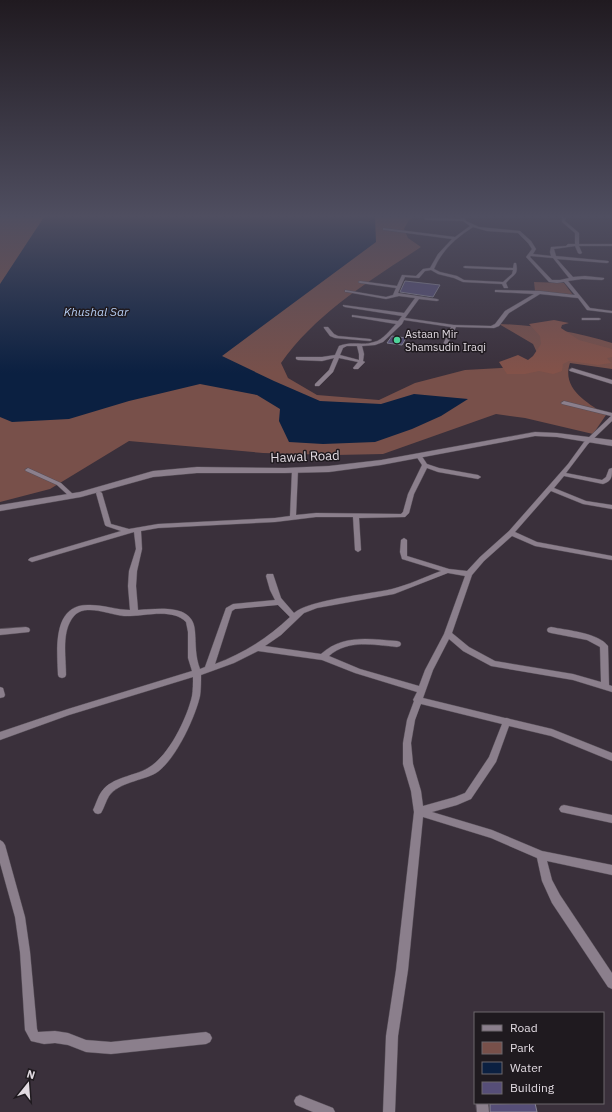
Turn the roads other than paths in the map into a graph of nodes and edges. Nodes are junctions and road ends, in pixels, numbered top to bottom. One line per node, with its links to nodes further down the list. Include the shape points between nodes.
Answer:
1 (432, 269): 9 (street, via 437,273 459,277 463,281); 10 (street, via 424,270 417,277 404,276)
2 (515, 269): 9 (street, via 514,276 507,278)
3 (540, 269): 7 (street, via 552,281)
4 (564, 269): 5 (street)
5 (572, 279): 6 (street); 7 (street)
6 (602, 279)
7 (566, 281): 16 (street)
8 (360, 282): 10 (street)
9 (504, 283): 11 (street)
10 (397, 287): 15 (street, via 395,294)
11 (509, 290): 13 (street); 14 (street)
12 (347, 291): 15 (street, via 386,298)
13 (497, 291)
14 (540, 292): 16 (street); 25 (street, via 507,312 497,325 492,327)
15 (398, 296): 17 (street)
16 (578, 297): 20 (street, via 589,309)
17 (417, 298): 18 (street); 23 (street)
18 (437, 300)
19 (345, 306): 23 (street)
20 (601, 311): 21 (street); 24 (street, via 598,321)
21 (612, 312)
22 (354, 316): 23 (street)
23 (403, 319): 25 (street); 27 (street)
24 (584, 319)
25 (454, 326): 29 (street)
26 (326, 328): 27 (street, via 337,337)
27 (380, 341): 28 (street, via 375,344)
28 (359, 345): 30 (street, via 343,346); 32 (street, via 363,354)
29 (442, 350)
30 (337, 356): 31 (street, via 322,360); 32 (street); 36 (street, via 331,371)
31 (298, 358)
32 (362, 362): 33 (street)
33 (356, 368)
34 (572, 370): 35 (street)
35 (612, 382)
36 (317, 385)
37 (564, 403): 38 (street)
38 (612, 414)
39 (612, 418): 40 (street)
40 (588, 442): 41 (main road, Hawal Road); 42 (main road, Hawal Road); 43 (main road, Hawal Road, via 555,438 527,439); 47 (street)
41 (612, 443)
42 (612, 446)
43 (422, 460): 46 (main road, Hawal Road, via 355,470); 48 (street, via 445,471); 55 (street, via 403,516)
44 (28, 470): 51 (street, via 59,484)
45 (611, 470): 47 (street, via 607,481 602,482)
46 (295, 472): 50 (main road, Hawal Road, via 166,477); 56 (street)
47 (562, 474): 49 (street)
48 (478, 477)
49 (549, 488): 52 (street, via 585,503); 58 (street)
50 (95, 493): 51 (main road, Hawal Road); 54 (main road, Hawal Road, via 46,505); 57 (street, via 108,525)
51 (72, 496): 53 (main road, Hawal Road)
52 (612, 507)
53 (0, 508)
54 (0, 512)
55 (356, 516): 56 (street, via 316,515); 60 (street)
56 (293, 518): 57 (street, via 179,524)
57 (133, 530): 62 (street); 67 (street, via 139,549 133,571)
58 (512, 533): 61 (street, via 535,544); 64 (street)
59 (404, 540): 63 (street, via 404,557)
60 (358, 550)
61 (612, 558)
62 (32, 560)
63 (448, 571): 64 (street); 68 (street, via 394,591 316,606 300,611)
64 (469, 574): 72 (street)
65 (270, 576): 66 (street)
66 (279, 602): 68 (street); 76 (street, via 232,606)
67 (134, 612): 77 (street, via 170,612 188,619 191,624 192,658); 78 (street, via 81,608 72,613 62,633)
68 (294, 617): 74 (street)
69 (26, 630): 71 (street)
70 (552, 630): 79 (street, via 602,643)
71 (0, 632)
72 (448, 634): 79 (street, via 466,649 494,664); 80 (street)
73 (396, 644): 75 (street, via 347,642 330,649)
74 (257, 648): 75 (street); 76 (street)
75 (323, 657): 80 (street)
76 (209, 668): 77 (street)
77 (197, 673): 82 (street, via 68,712); 84 (street, via 194,703 165,760 149,772 112,788)
78 (62, 675)
79 (608, 687)
80 (419, 695): 81 (street); 86 (street, via 407,743 408,764)
81 (507, 721): 83 (street, via 552,733); 86 (street, via 493,759 468,796)
82 (0, 736)
83 (612, 756)
84 (98, 810)
85 (564, 810): 87 (street)
86 (419, 812): 89 (street, via 492,834); 95 (street, via 402,970 392,1036)
87 (612, 819)
88 (0, 845): 92 (street, via 20,917 31,1030 35,1037 55,1037 86,1046 111,1048)
89 (542, 855): 90 (street); 91 (street, via 547,882 556,899)
90 (612, 870)
91 (612, 983)
92 (206, 1038)
93 (300, 1102): 94 (street)
94 (329, 1112)
95 (389, 1112)

